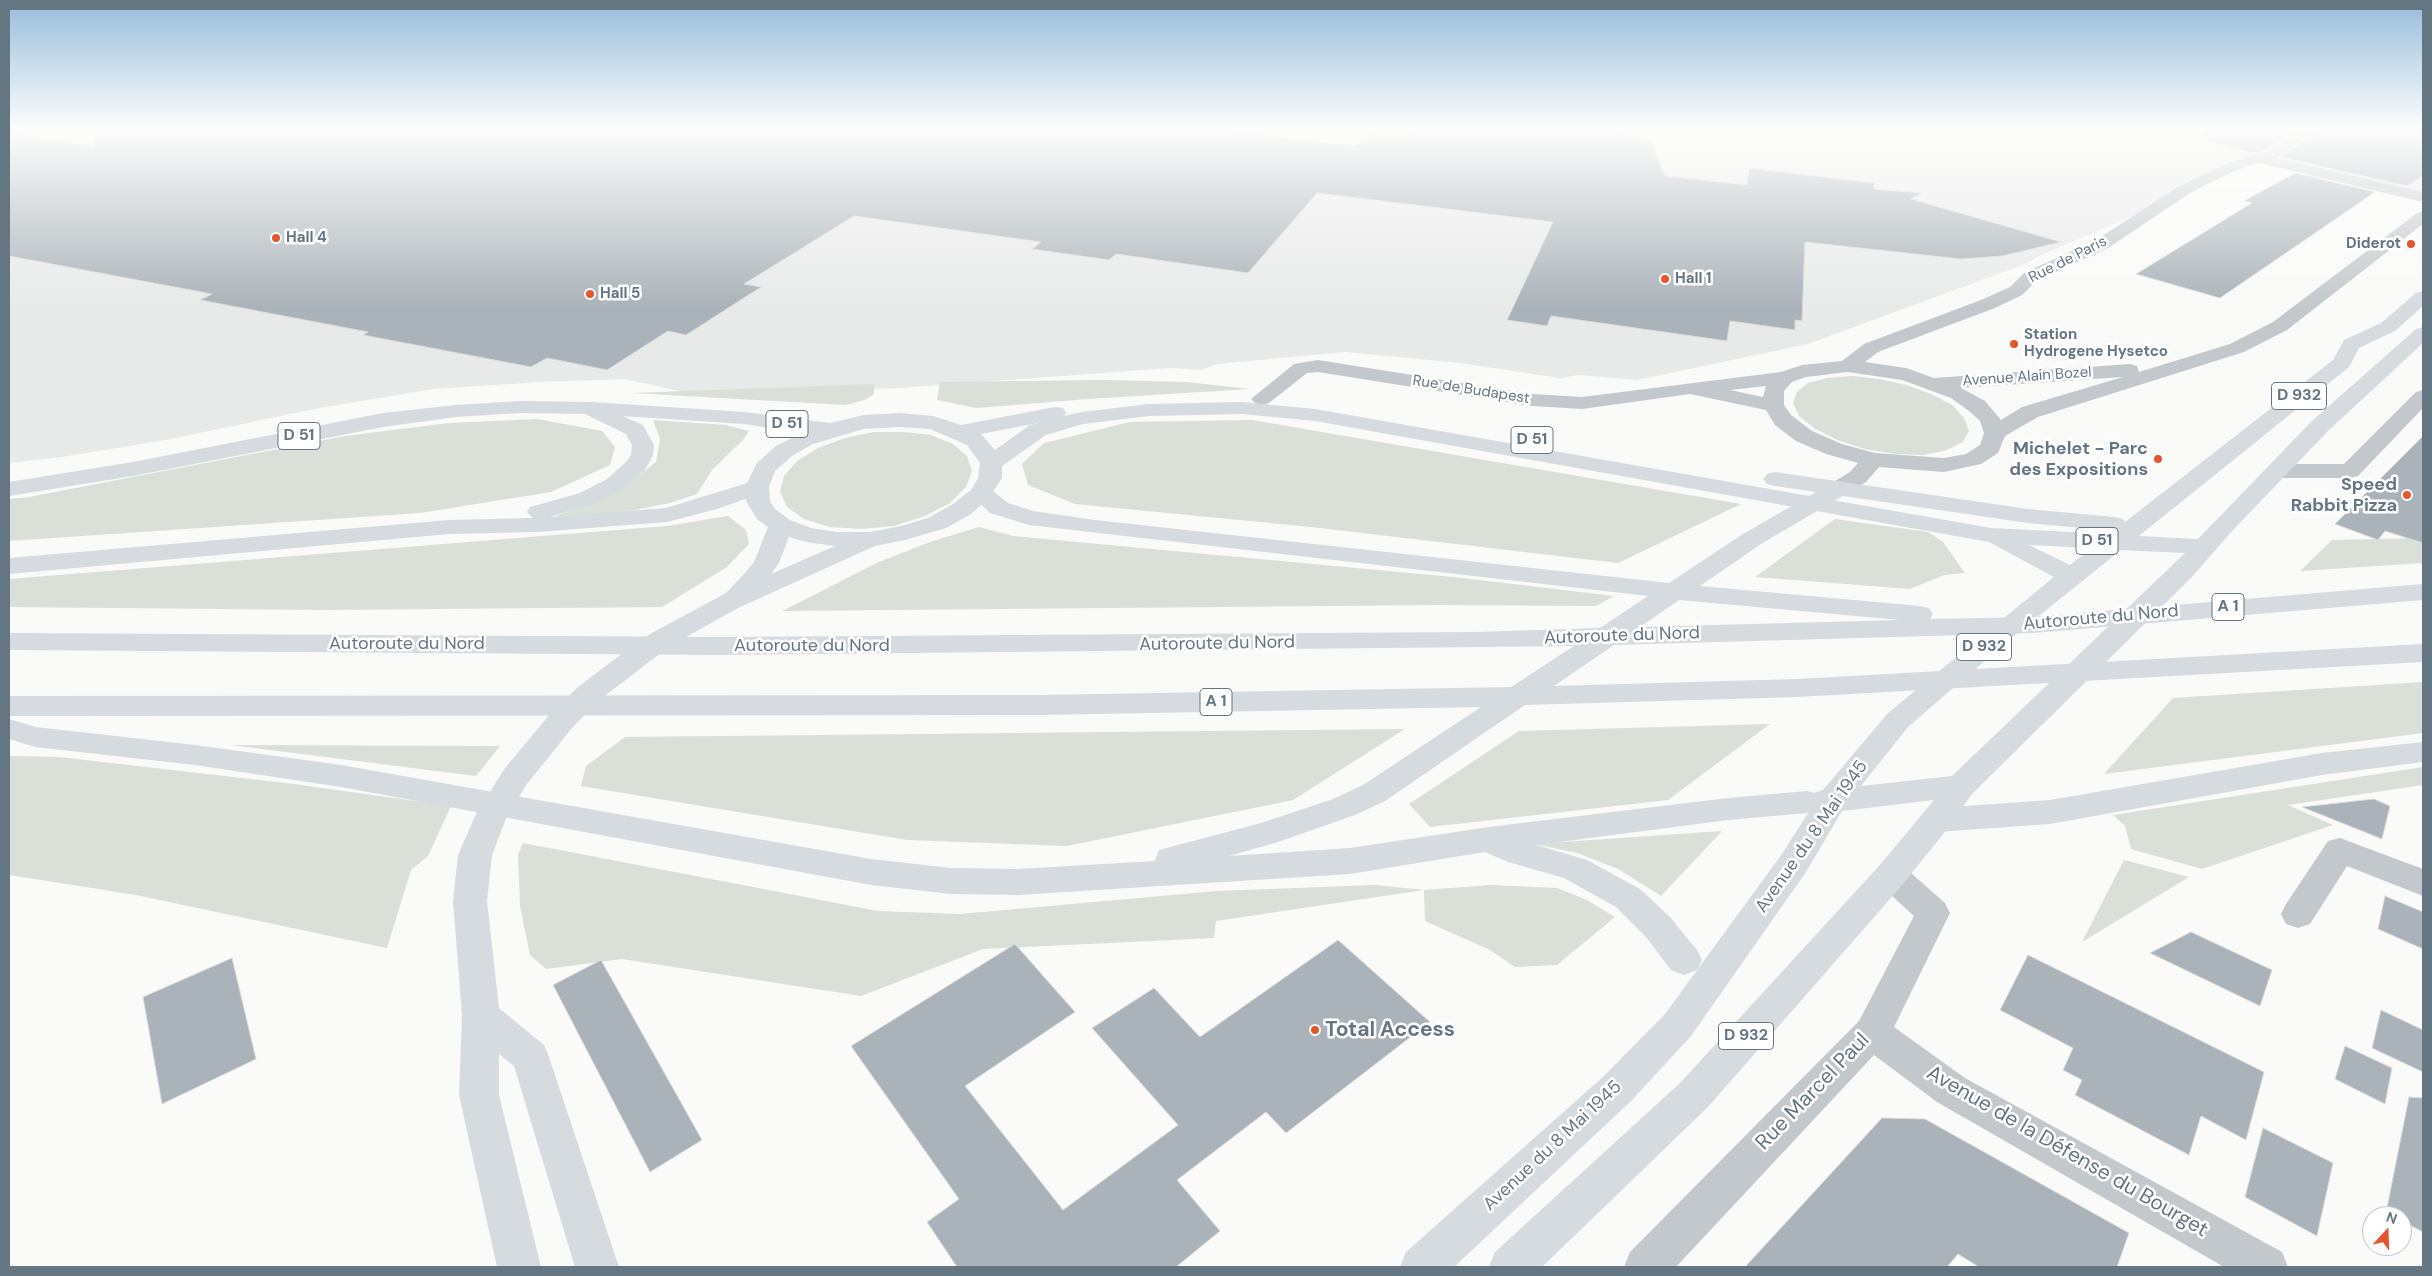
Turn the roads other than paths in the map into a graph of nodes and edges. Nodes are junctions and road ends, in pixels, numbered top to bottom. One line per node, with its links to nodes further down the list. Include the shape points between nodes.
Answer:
1 (2187, 189): 7 (street, Rue de Paris, via 2093,249 2030,277 2016,291 1871,348)
2 (2387, 189): 3 (street)
3 (2423, 197)
4 (2423, 216): 8 (street, Avenue Alain Bozel, via 2280,326 2237,348)
5 (2423, 297): 30 (main road, Avenue du 8 Mai 1945 / D 932, via 2388,326 2351,344 2342,364)
6 (2423, 333): 23 (main road, D 932, via 2320,426)
7 (1848, 366): 9 (street, Rue de Budapest, via 1809,370); 10 (street, Rue de Budapest, via 1906,374)
8 (2179, 366): 10 (street, Avenue Alain Bozel); 19 (street, Avenue Alain Bozel, via 2030,412)
9 (1785, 378): 11 (street, Rue de Budapest); 13 (street, via 1774,390)
10 (1934, 383): 19 (street, via 1977,406 1990,420)
11 (1690, 388): 12 (street, Rue de Budapest, via 1582,403 1532,400 1318,366 1301,368); 13 (street, Rue de Budapest)
12 (1262, 399): 18 (main road, D 51, via 1162,398 1105,404); 26 (main road, D 51, via 1364,411)
13 (1773, 405): 21 (street, via 1783,420 1804,436 1834,450)
14 (2418, 407): 23 (street, via 2350,471)
15 (591, 408): 16 (main road, D 51); 25 (main road, D 51, via 486,409 383,420 133,470); 31 (main road, via 625,424 640,437 644,445 642,455 628,474 602,491 564,506)
16 (744, 418): 17 (main road, D 51); 20 (main road, D 51)
17 (830, 430): 18 (main road, via 864,422 900,420 933,423); 20 (main road)
18 (960, 432): 22 (main road, via 980,445)
19 (1995, 433): 21 (street, via 1990,448 1973,459 1944,465)
20 (784, 451): 24 (main road, via 765,468)
21 (1873, 460): 26 (street, via 1858,477)
22 (990, 462): 27 (main road, via 990,478); 28 (main road, D 51, via 1038,430 1082,418 1149,410 1242,408 1315,415)
23 (2276, 472): 35 (main road, D 932)
24 (757, 486): 29 (main road, via 758,501 766,514); 31 (main road, via 667,515)
25 (9, 489)
26 (1838, 489): 28 (main road); 30 (main road, D 51, via 2028,516)
27 (981, 494): 33 (main road, via 962,510 937,523); 40 (main road, via 999,508 1029,518 1095,527 1669,591)
28 (1811, 504): 32 (main road, D 51); 51 (main road, via 1752,539 1374,793 1266,834 1200,853)
29 (781, 525): 33 (main road, via 806,535); 39 (main road, via 766,563)
30 (2134, 526): 34 (main road, Avenue du 8 Mai 1945 / D 932)
31 (449, 527): 36 (main road)
32 (1990, 534): 34 (main road, D 51); 37 (main road)
33 (870, 539): 39 (main road)
34 (2114, 542): 35 (main road, D 51); 37 (main road, Avenue du 8 Mai 1945 / D 932)
35 (2204, 547): 46 (main road, D 932, via 2182,573)
36 (9, 566)
37 (2071, 576): 47 (main road, Avenue du 8 Mai 1945 / D 932, via 1898,720)
38 (2423, 592): 40 (main road, Autoroute du Nord / A 1)
39 (729, 602): 55 (main road, via 660,640 588,694 516,776 492,814 475,855 470,901)
40 (2034, 625): 41 (main road, Autoroute du Nord / A 1, via 1474,640 1132,645)
41 (9, 641)
42 (2423, 653): 43 (main road, A 1, via 1797,688 1421,699 1030,705)
43 (9, 706)
44 (9, 729): 51 (main road, via 35,737 341,776 871,872 951,881 1018,882)
45 (2423, 752): 48 (main road, via 2312,765 2050,812)
46 (1961, 786): 47 (main road); 48 (main road, D 932)
47 (1820, 802): 49 (main road, via 1728,809); 54 (main road, Avenue du 8 Mai 1945 / D 932, via 1794,863)
48 (1937, 820): 50 (main road, D 932)
49 (1489, 839): 51 (main road, via 1350,861); 54 (main road, via 1520,853 1575,869 1628,898 1658,927 1684,960)
50 (1891, 875): 56 (street, Rue Marcel Paul, via 1933,912); 60 (main road, D 932, via 1694,1095)
51 (1080, 878)
52 (2423, 883): 53 (street, via 2340,850)
53 (2298, 914)
54 (1696, 1000): 59 (main road, Avenue du 8 Mai 1945 / D 932, via 1678,1025 1617,1089)
55 (481, 1015): 57 (main road, via 480,1095); 58 (main road, via 530,1057)
56 (1872, 1032): 61 (street, Rue Marcel Paul); 62 (street, Avenue de la Défense du Bourget, via 1951,1090)
57 (519, 1267)
58 (596, 1267)
59 (1422, 1267)
60 (1511, 1267)
61 (1646, 1267)
62 (2266, 1267)

